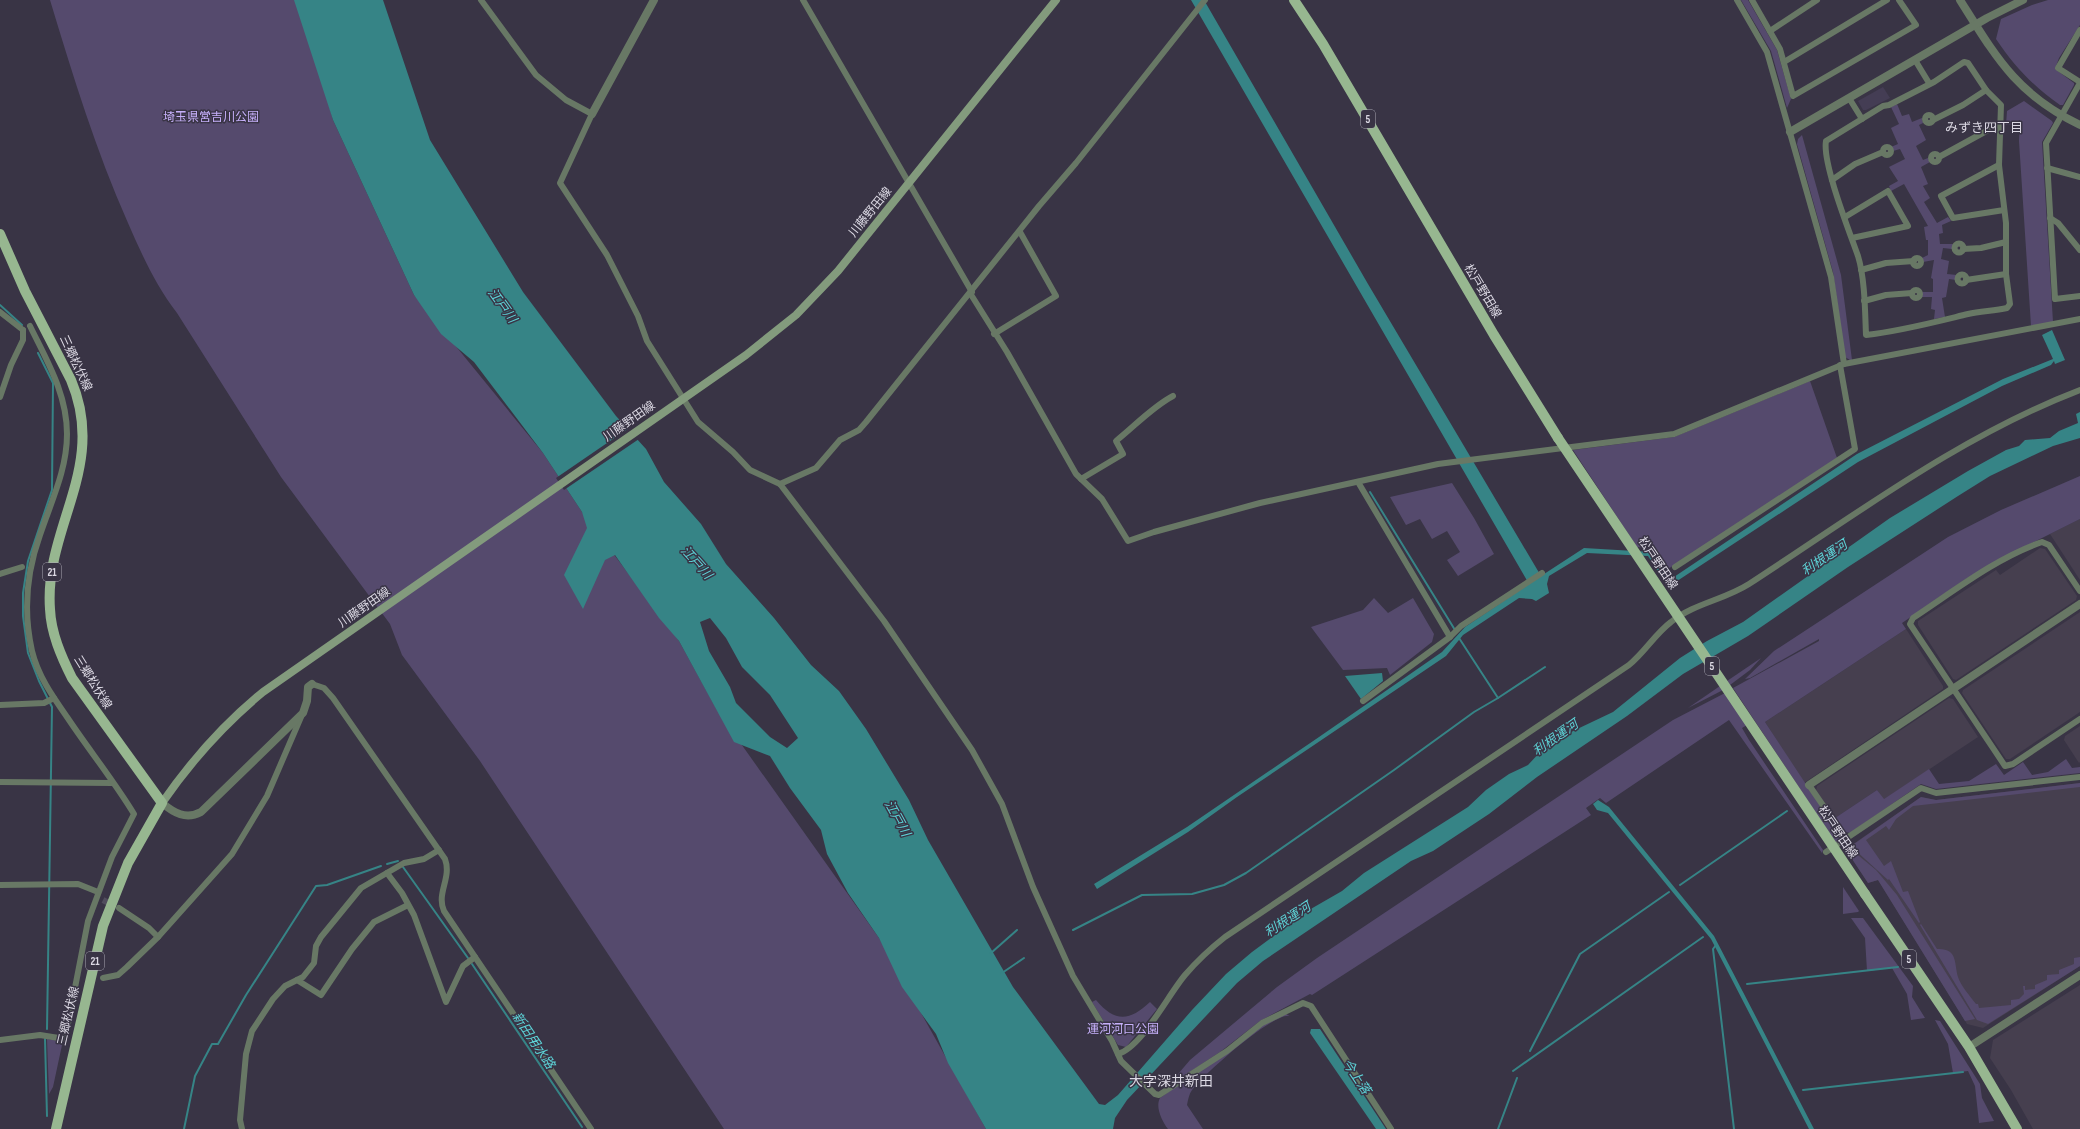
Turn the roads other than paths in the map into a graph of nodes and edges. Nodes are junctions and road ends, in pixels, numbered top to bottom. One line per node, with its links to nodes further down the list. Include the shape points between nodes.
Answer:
1 (481, 0): 23 (street, via 536,74 566,100)
2 (654, 0): 23 (street)
3 (803, 0): 36 (street)
4 (1056, 0): 36 (main road, 川藤野田線)
5 (1205, 0): 40 (street)
6 (1294, 0): 102 (main road, 松戸野田線 / 5, bridge, via 1323,44 1478,308 1558,438)
7 (1737, 0): 29 (street, via 1767,52)
8 (1752, 0): 16 (street)
9 (1817, 0): 16 (street)
10 (1887, 0): 18 (street)
11 (1900, 0): 18 (street, via 1916,25 1794,96)
12 (1960, 0): 14 (street)
13 (2023, 0): 14 (street)
14 (1976, 25): 17 (street); 24 (street, via 2011,76 2049,109)
15 (2080, 30): 20 (street, via 2058,68)
16 (1770, 31): 18 (street)
17 (1915, 60): 19 (street); 22 (street)
18 (1784, 62)
19 (1928, 83): 21 (street, via 1964,62 1968,63); 25 (street)
20 (2080, 83): 24 (street)
21 (1986, 90): 26 (street, via 1964,105); 27 (street, via 2002,105)
22 (1849, 98): 25 (street); 29 (street)
23 (592, 114): 64 (street, via 560,183 607,255 638,316 647,341)
24 (2061, 115): 28 (street); 33 (street, via 2046,143)
25 (1862, 119): 35 (street, via 1826,141 1827,161)
26 (1933, 120)
27 (2001, 123): 31 (street); 32 (street)
28 (2080, 125)
29 (1790, 132): 60 (street, via 1831,277)
30 (1883, 152): 35 (street, via 1855,164)
31 (1939, 157)
32 (2000, 165): 37 (street); 37 (street, via 1941,196 1953,218)
33 (2047, 168): 34 (street); 39 (street)
34 (2080, 177)
35 (1832, 180): 38 (street)
36 (908, 184): 50 (street); 64 (main road, 川藤野田線, via 822,288 773,334)
37 (2004, 210): 43 (street)
38 (1844, 217): 42 (street); 42 (street, via 1888,191 1908,226)
39 (2050, 218): 45 (street, via 2058,223); 52 (street, via 2055,299)
40 (1020, 232): 50 (street); 59 (street, via 1056,296)
41 (0, 234): 56 (main road, 三郷松伏線 / 21)
42 (1852, 238): 47 (street)
43 (2006, 242): 44 (street); 48 (street)
44 (1963, 249)
45 (2080, 250)
46 (1914, 261): 47 (street, via 1886,263)
47 (1860, 270): 53 (street)
48 (2006, 274): 49 (street); 53 (street, via 2010,304 2008,308 1892,332 1866,335)
49 (1966, 280)
50 (971, 293): 59 (street); 67 (street, via 859,430 840,440 816,468)
51 (1912, 293): 53 (street, via 1886,295)
52 (2080, 296)
53 (1864, 302)
54 (0, 312): 58 (street)
55 (2080, 319): 60 (street)
56 (41, 321): 57 (street); 86 (main road, 三郷松伏線 / 21, via 78,396 83,430 80,472 60,538 50,585 54,634 72,678)
57 (30, 326): 58 (street); 77 (street, via 62,397 67,434 62,472 39,536 27,588 26,613 33,653)
58 (23, 330): 63 (street, via 22,340)
59 (994, 334): 65 (street)
60 (1842, 364): 66 (street, via 1674,434 1454,462); 69 (street, via 1855,449)
61 (2080, 390): 103 (street, via 2014,419 1933,463 1736,593 1687,610 1660,632 1629,665 1225,937 1184,975 1142,1034 1126,1051)
62 (1173, 396): 65 (street, via 1160,403 1133,429 1116,441 1123,454)
63 (0, 397)
64 (680, 401): 67 (street, via 698,422 733,452 745,466); 86 (main road, 川藤野田線, via 282,678 229,722 179,778)
65 (1081, 479): 66 (street, via 1110,509 1128,541 1208,517)
66 (1358, 482): 74 (street)
67 (780, 484): 103 (street, via 884,621 983,767 1002,804 1033,887 1064,959)
68 (22, 567): 71 (street)
69 (1675, 567)
70 (1542, 573): 74 (street, via 1461,626)
71 (0, 574)
72 (2080, 591): 76 (street, via 2049,545 2042,542 1994,566 1914,618 1911,627)
73 (2080, 604): 76 (street)
74 (1450, 637): 78 (street)
75 (312, 684): 80 (street, via 308,686); 88 (street, via 324,688 333,698)
76 (1953, 689): 81 (street, via 2005,766 2013,764); 85 (street)
77 (54, 698): 79 (street, via 44,703); 84 (street)
78 (1363, 701)
79 (0, 705)
80 (303, 713): 86 (street, via 201,812 193,816 181,815); 96 (street, via 267,796 238,845 210,881)
81 (2080, 719)
82 (2080, 777): 87 (street, via 1936,793 1921,788)
83 (0, 782): 84 (street)
84 (112, 783): 92 (street, via 134,814)
85 (1810, 785): 87 (street)
86 (162, 803): 104 (main road, 三郷松伏線 / 21, via 128,864 104,926)
87 (1846, 840): 89 (street)
88 (439, 850): 90 (street, via 424,859 404,863); 97 (street, via 448,867 441,894 442,906)
89 (1826, 852)
90 (387, 873): 94 (street); 100 (street, via 358,891 316,946 314,963)
91 (0, 885): 92 (street, via 78,884)
92 (97, 894): 93 (street); 101 (street, via 88,921 65,1039 40,1035)
93 (104, 900)
94 (408, 905): 97 (street, via 446,1002 463,966); 100 (street, via 374,922 352,948 321,995)
95 (119, 908): 96 (street)
96 (158, 937): 99 (street, via 118,975)
97 (475, 957): 106 (street)
98 (2080, 975): 102 (street)
99 (102, 978)
100 (297, 980): 105 (street, via 285,986 273,999 248,1040 240,1120)
101 (0, 1040)
102 (1969, 1047): 108 (main road, 松戸野田線 / 5)
103 (1118, 1054): 107 (street, via 1124,1066 1159,1095 1227,1051 1262,1022 1303,1002 1311,1006)
104 (56, 1129)
105 (242, 1129)
106 (591, 1129)
107 (1391, 1129)
108 (2017, 1129)

